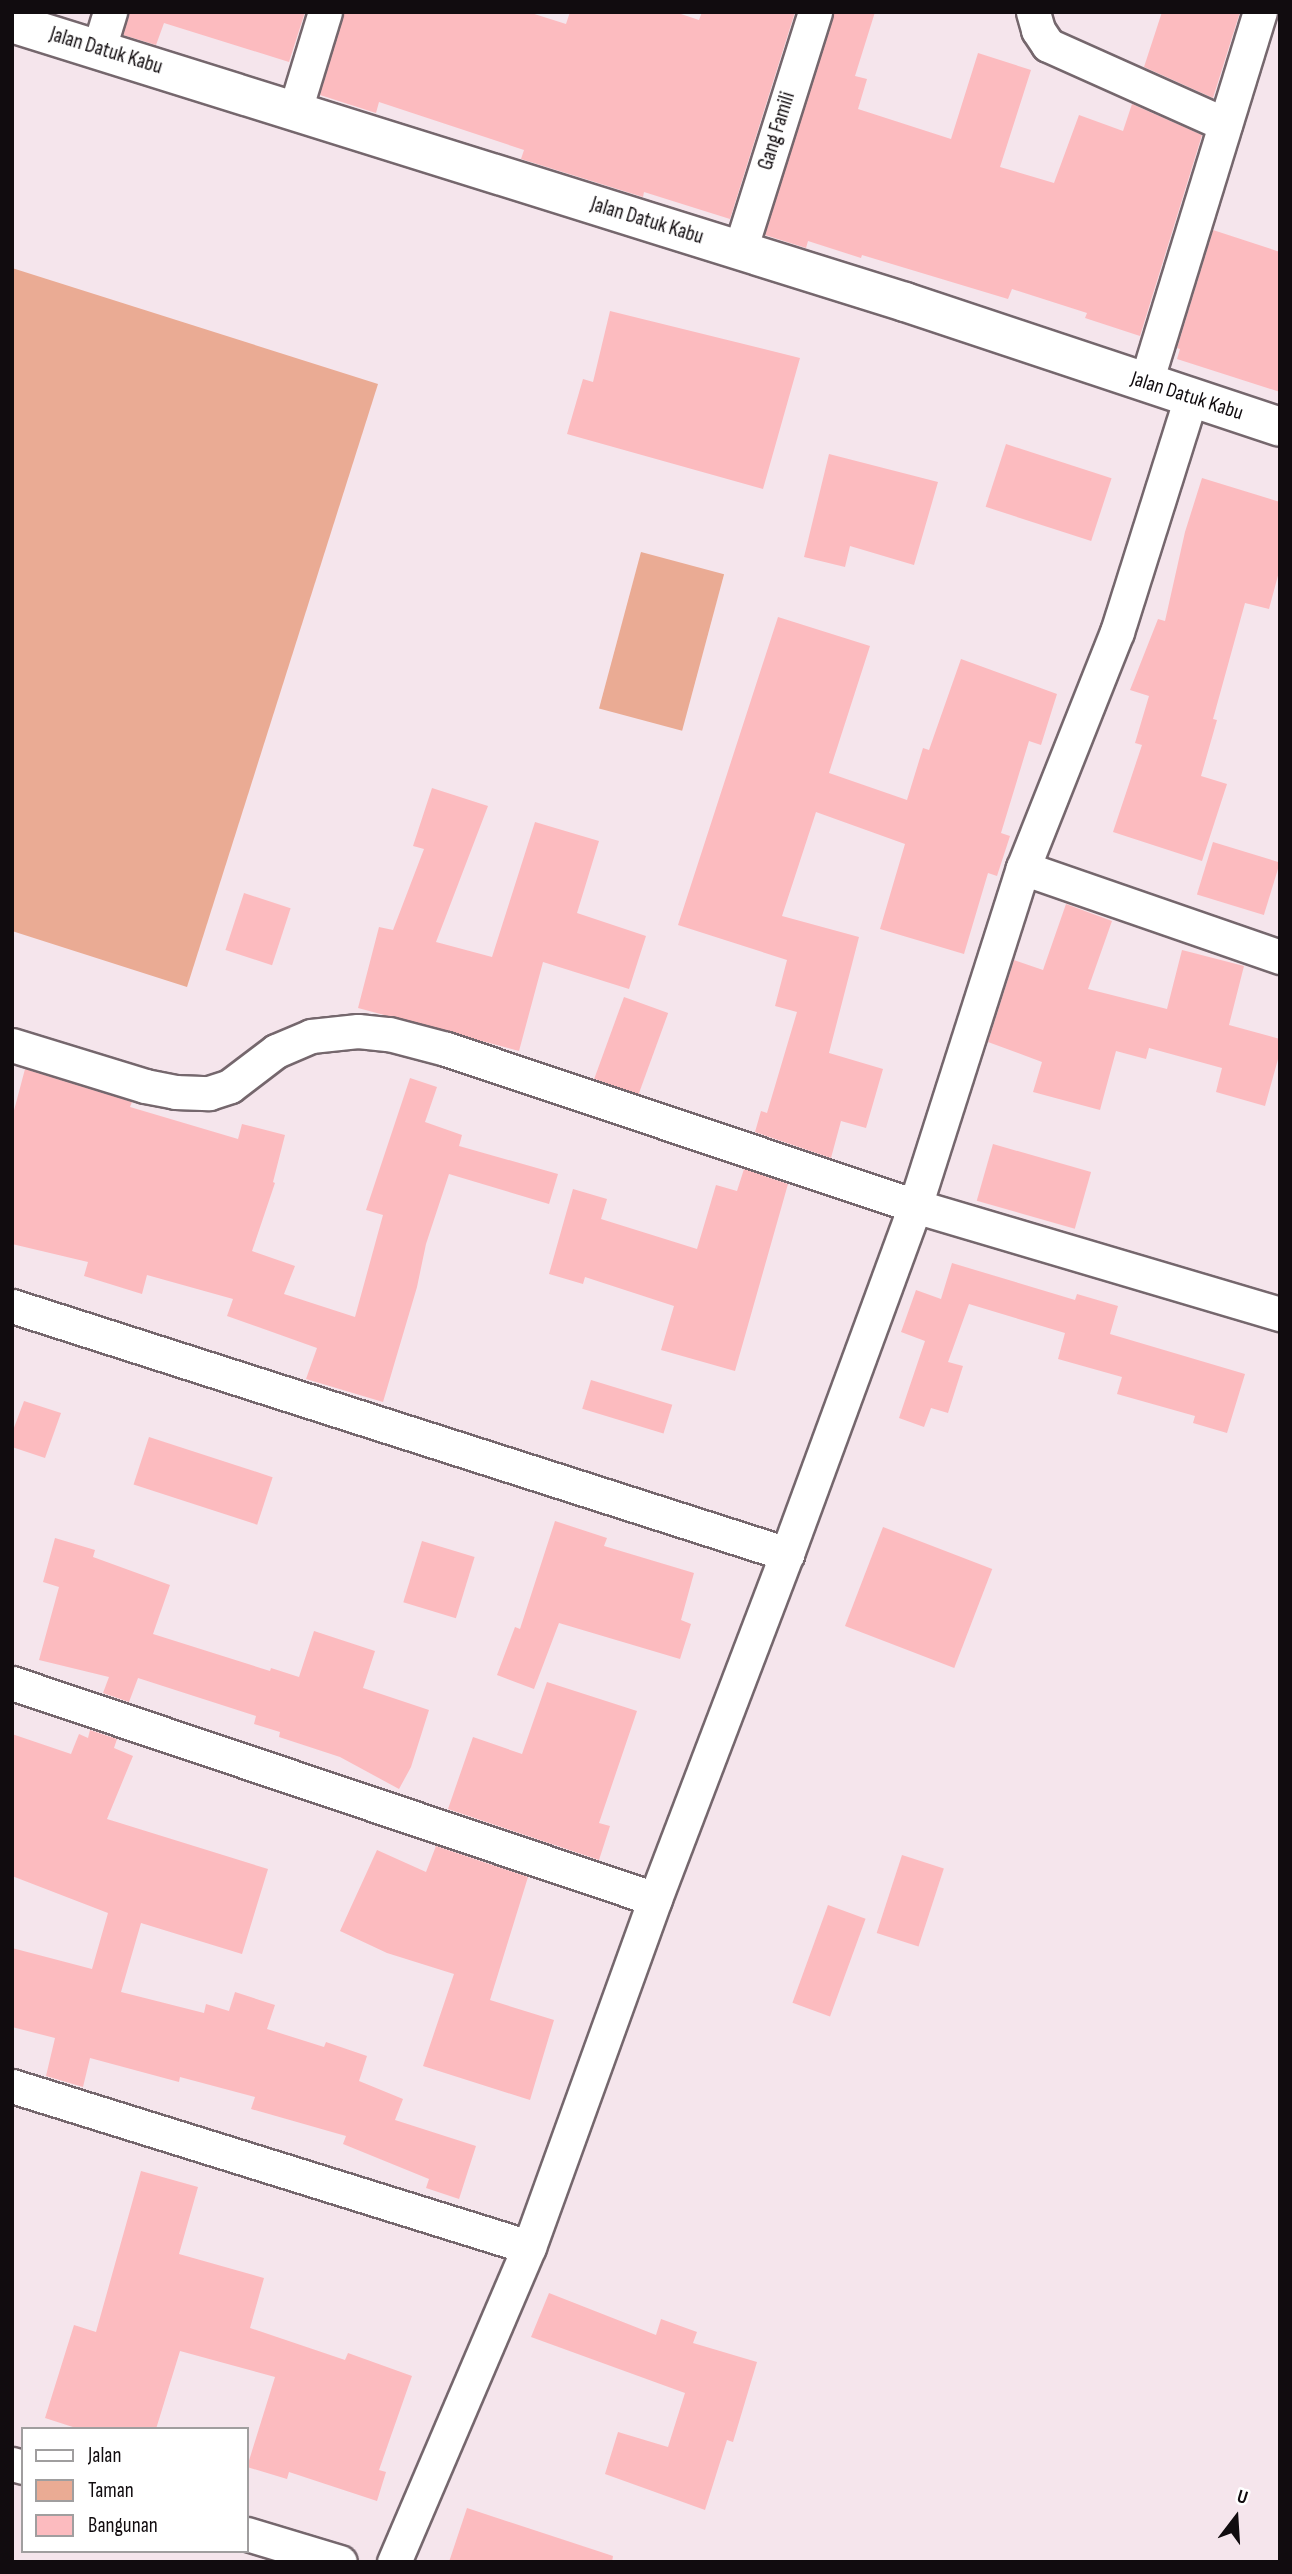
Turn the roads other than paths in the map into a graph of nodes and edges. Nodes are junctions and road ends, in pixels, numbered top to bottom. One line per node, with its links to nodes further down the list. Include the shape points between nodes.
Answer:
1 (110, 12): 7 (street)
2 (325, 12): 8 (street)
3 (814, 12): 10 (street, Gang Famili)
4 (1033, 12): 9 (street, via 1048,45)
5 (1259, 12): 9 (street)
6 (12, 23): 7 (street, Jalan Datuk Kabu)
7 (99, 48): 8 (street, Jalan Datuk Kabu)
8 (295, 110): 10 (street, Jalan Datuk Kabu)
9 (1225, 124): 11 (street)
10 (740, 250): 11 (street, Jalan Datuk Kabu)
11 (1146, 382): 12 (street, Jalan Datuk Kabu)
12 (1191, 397): 13 (street, Jalan Datuk Kabu); 14 (street, via 1117,632)
13 (1280, 427)
14 (1023, 868): 15 (street); 17 (street)
15 (1280, 957)
16 (12, 1045): 17 (street, via 145,1086 209,1093 230,1086 276,1051 311,1036 358,1031 389,1034 459,1053)
17 (915, 1206): 19 (street); 20 (street)
18 (12, 1306): 20 (street)
19 (1280, 1314)
20 (787, 1554): 22 (street)
21 (12, 1683): 22 (street)
22 (655, 1899): 24 (street)
23 (12, 2086): 24 (street)
24 (529, 2247): 27 (street)
25 (248, 2534): 26 (street)
26 (340, 2562)
27 (394, 2562)

